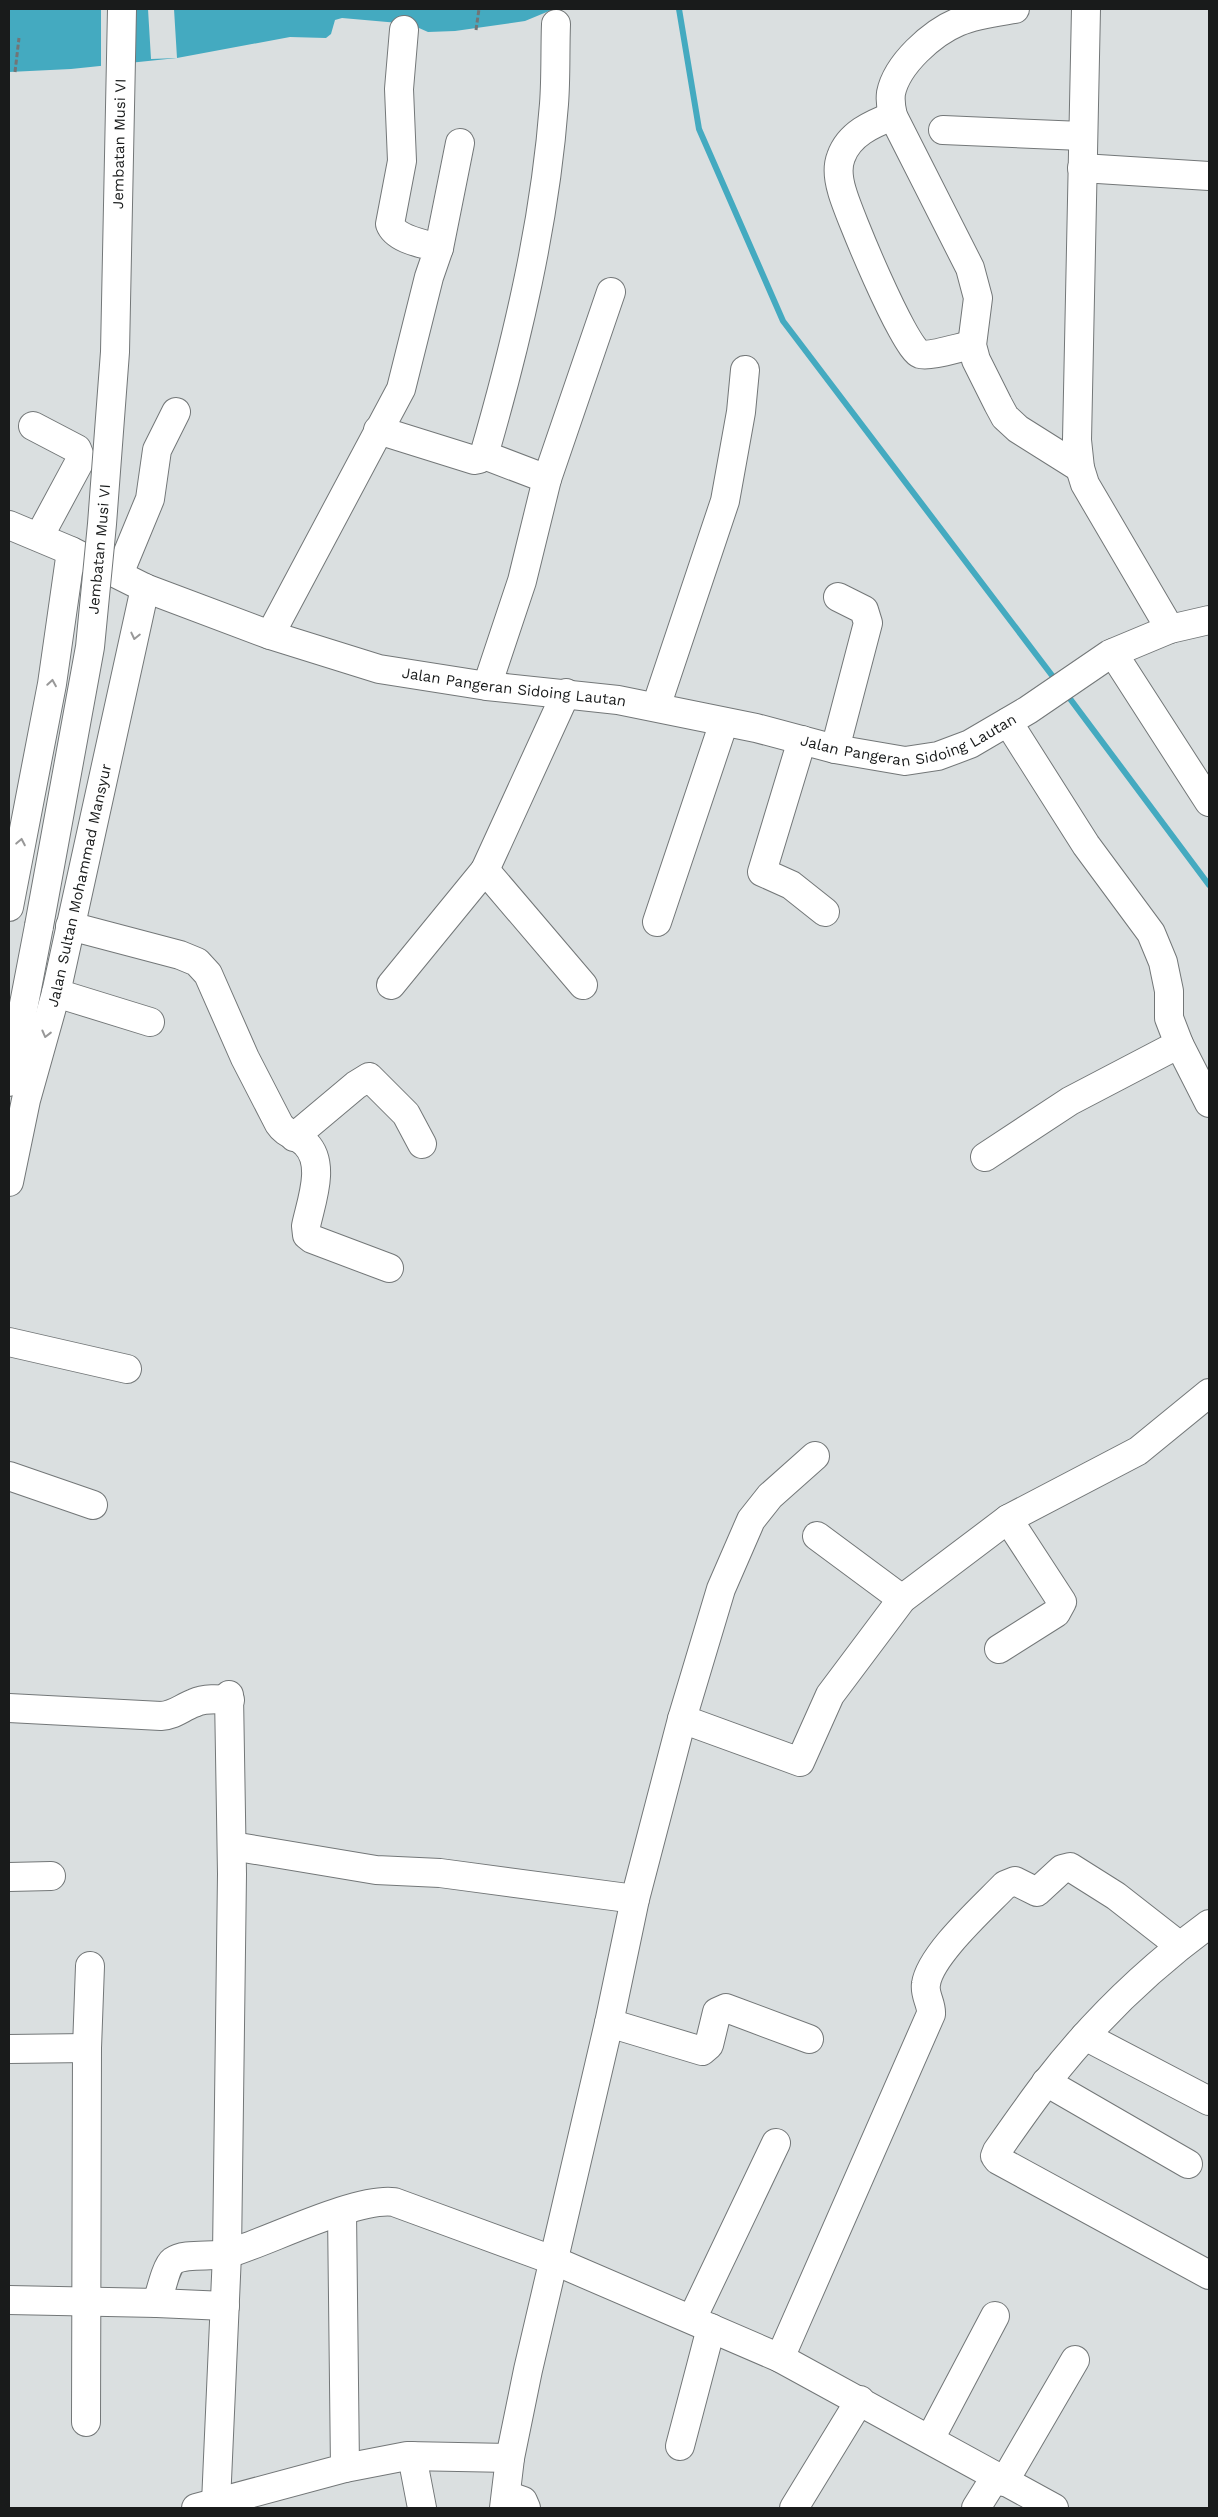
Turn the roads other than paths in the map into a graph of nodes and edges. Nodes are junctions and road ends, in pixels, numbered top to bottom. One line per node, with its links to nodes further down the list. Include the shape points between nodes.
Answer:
1 (122, 9): 50 (street, Jembatan Musi VI, bridge, via 115,352 91,638)
2 (1015, 9): 6 (street, via 958,22 922,47 898,76 892,92)
3 (1086, 9): 8 (street)
4 (556, 24): 19 (street, via 552,121 535,240 512,356)
5 (404, 30): 12 (street, via 399,89 402,161 390,224 395,232)
6 (893, 116): 14 (street, via 970,268 978,298); 14 (street, via 870,125 849,144 841,156 839,169 842,191 898,324 912,348 918,354 926,354)
7 (943, 130): 8 (street)
8 (1082, 136): 10 (street)
9 (460, 143): 12 (street)
10 (1082, 168): 11 (street); 20 (street, via 1077,440)
11 (1209, 176)
12 (439, 248): 18 (street, via 401,389)
13 (611, 292): 21 (street)
14 (972, 345): 20 (street, via 976,360 1005,417 1018,429)
15 (745, 370): 34 (street, via 738,434 725,502)
16 (176, 412): 25 (street, via 157,450 150,499)
17 (33, 426): 23 (street, via 76,449 81,459)
18 (378, 430): 19 (street, via 474,460); 30 (street)
19 (484, 455): 21 (street)
20 (1080, 468): 29 (street, via 1092,499)
21 (547, 479): 32 (street, via 522,580)
22 (9, 525): 23 (street, Jalan Pangeran Sidoing Lautan)
23 (39, 538): 24 (street, Jalan Pangeran Sidoing Lautan)
24 (71, 551): 25 (street, Jalan Pangeran Sidoing Lautan); 41 (street, one-way to 24, via 52,684)
25 (119, 574): 26 (street, Jalan Pangeran Sidoing Lautan)
26 (145, 588): 30 (street, Jalan Pangeran Sidoing Lautan); 44 (street, Jalan Sultan Mohammad Mansyur, one-way to 44)
27 (838, 597): 38 (street, via 864,610 868,623)
28 (1209, 620): 29 (street)
29 (1170, 629): 31 (street)
30 (270, 635): 32 (street, Jalan Pangeran Sidoing Lautan, via 379,669)
31 (1111, 654): 35 (street, Jalan Pangeran Sidoing Lautan); 39 (street)
32 (487, 686): 33 (street, Jalan Pangeran Sidoing Lautan)
33 (566, 693): 34 (street, Jalan Pangeran Sidoing Lautan); 40 (street)
34 (656, 707): 36 (street, Jalan Pangeran Sidoing Lautan)
35 (1018, 716): 38 (street, Jalan Pangeran Sidoing Lautan, via 955,750 922,760 886,759); 49 (street, via 1086,844 1151,933 1163,962 1170,1018)
36 (724, 722): 37 (street, Jalan Pangeran Sidoing Lautan); 43 (street)
37 (797, 739): 38 (street, Jalan Pangeran Sidoing Lautan); 42 (street, via 762,872 791,885)
38 (835, 749)
39 (1209, 802)
40 (485, 870): 45 (street); 46 (street)
41 (9, 907)
42 (826, 912)
43 (657, 922)
44 (70, 926): 47 (street, Jalan Sultan Mohammad Mansyur); 52 (street, via 197,962 212,982 245,1058 279,1124)
45 (391, 985)
46 (584, 985)
47 (56, 994): 48 (street); 55 (street, Jalan Sultan Mohammad Mansyur, one-way to 55, via 26,1100)
48 (150, 1022)
49 (1178, 1044): 51 (street); 54 (street, via 1070,1102)
50 (9, 1082)
51 (1209, 1103)
52 (294, 1137): 53 (street, via 369,1077 406,1114); 56 (street, via 310,1148 316,1171 307,1235)
53 (422, 1144)
54 (985, 1157)
55 (9, 1182)
56 (389, 1268)
57 (9, 1342): 58 (street)
58 (127, 1369)
59 (1209, 1393): 63 (street, via 1138,1450)
60 (815, 1456): 68 (street, via 776,1490 751,1520 721,1588)
61 (9, 1476): 62 (street)
62 (93, 1505)
63 (1008, 1519): 65 (street); 66 (street, via 1062,1602 1056,1613)
64 (817, 1536): 65 (street)
65 (902, 1599): 68 (street, via 830,1695 800,1762)
66 (999, 1649)
67 (9, 1708): 69 (street, via 161,1716 173,1715 195,1702 229,1698)
68 (682, 1719): 72 (street)
69 (232, 1846): 72 (street, via 376,1870 440,1873); 86 (street)
70 (51, 1876): 71 (street)
71 (9, 1877)
72 (635, 1899): 76 (street)
73 (1209, 1924): 74 (street)
74 (1180, 1946): 77 (street, via 1133,1987); 95 (street, via 1116,1896 1070,1867 1062,1869 1037,1892 1015,1881 1005,1885 944,1950 927,1978 931,2014)
75 (90, 1966): 79 (street)
76 (610, 2022): 78 (street, via 702,2051 710,2045 717,2012 726,2008); 87 (street)
77 (1086, 2036): 81 (street); 82 (street)
78 (809, 2040)
79 (87, 2048): 80 (street); 90 (street)
80 (9, 2049)
81 (1046, 2082): 84 (street); 88 (street, via 997,2151 997,2159)
82 (1208, 2098)
83 (776, 2143): 94 (street)
84 (1188, 2164)
85 (342, 2212): 86 (street); 87 (street, via 394,2202); 103 (street)
86 (227, 2254): 91 (street, via 174,2260 169,2264); 92 (street)
87 (555, 2261): 94 (street); 102 (street)
88 (1209, 2275)
89 (9, 2300): 90 (street)
90 (85, 2302): 91 (street); 98 (street)
91 (157, 2303): 92 (street)
92 (225, 2306): 106 (street)
93 (995, 2316): 99 (street)
94 (701, 2324): 95 (street); 100 (street)
95 (780, 2358): 97 (street)
96 (1075, 2360): 104 (street)
97 (860, 2400): 99 (street); 108 (street)
98 (86, 2422)
99 (930, 2439): 104 (street)
100 (680, 2446)
101 (412, 2456): 102 (street); 103 (street); 107 (street)
102 (510, 2458): 105 (street)
103 (345, 2468): 106 (street)
104 (1000, 2479): 109 (street); 110 (street)
105 (512, 2504)
106 (206, 2505)
107 (422, 2508)
108 (794, 2508)
109 (976, 2508)
110 (1054, 2508)

